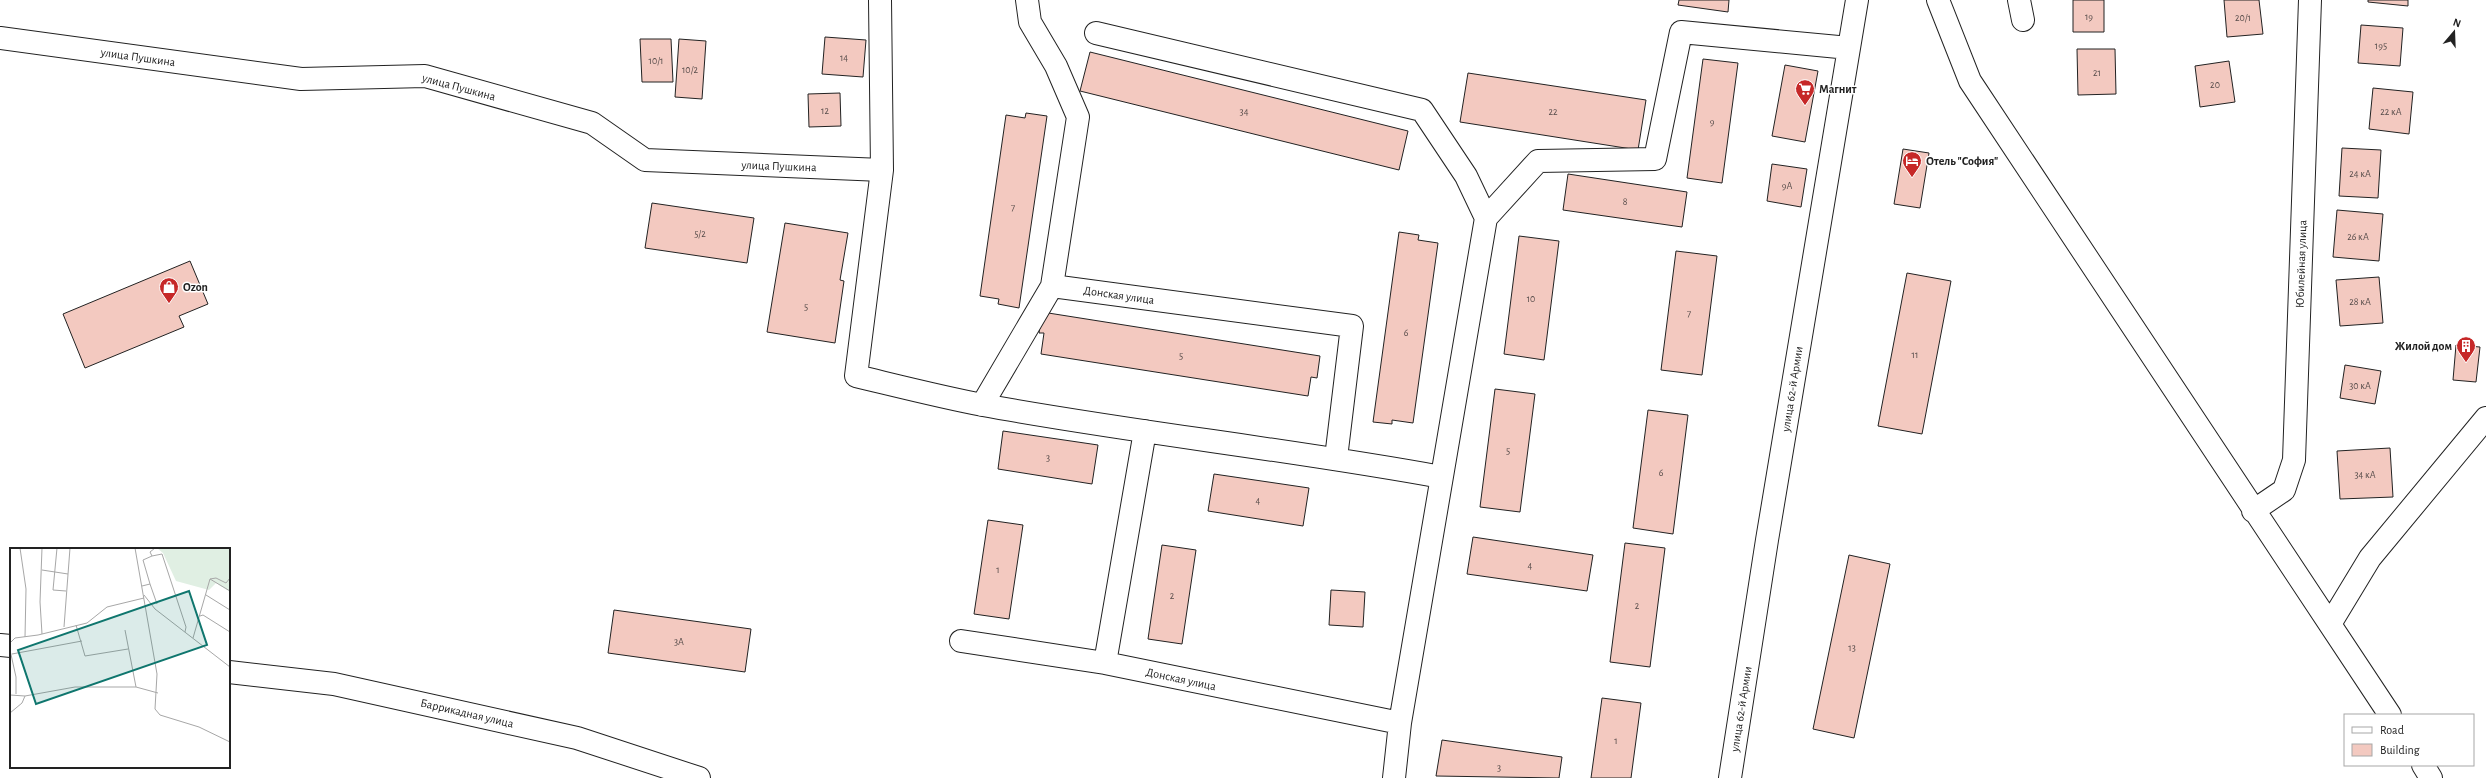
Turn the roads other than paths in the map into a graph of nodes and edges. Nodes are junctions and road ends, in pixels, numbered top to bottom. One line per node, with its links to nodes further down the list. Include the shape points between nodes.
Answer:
1 (880, 0): 9 (street)
2 (1027, 0): 11 (street, via 1030,22 1056,66 1078,117)
3 (1857, 0): 8 (street, улица 62-й Армии)
4 (1938, 0): 17 (street, via 1970,80)
5 (2310, 0): 17 (street, Юбилейная улица, via 2294,460 2284,490)
6 (1096, 33): 10 (street, via 1422,110 1466,176)
7 (0, 38): 9 (street, улица Пушкина, via 301,79 425,76 592,124 645,160)
8 (1849, 48): 10 (street, via 1681,32 1655,159 1538,161); 29 (street, улица 62-й Армии)
9 (882, 170): 12 (street, via 856,376)
10 (1486, 218): 16 (street)
11 (1052, 286): 12 (street); 15 (street, Донская улица, via 1352,326)
12 (982, 405): 14 (street)
13 (2486, 418): 18 (street, via 2370,558)
14 (1145, 431): 15 (street); 22 (street)
15 (1336, 458): 16 (street)
16 (1441, 477): 25 (street)
17 (2253, 512): 18 (street)
18 (2330, 624): 24 (street)
19 (961, 641): 22 (street, Донская улица)
20 (0, 645): 21 (street)
21 (10, 646)
22 (1106, 663): 25 (street, Донская улица)
23 (230, 672): 27 (street, Баррикадная улица, via 334,684 577,738)
24 (2389, 714)
25 (1400, 723): 28 (street)
26 (2424, 766): 30 (street)
27 (699, 778)
28 (1394, 778)
29 (1730, 778)
30 (2431, 778)

